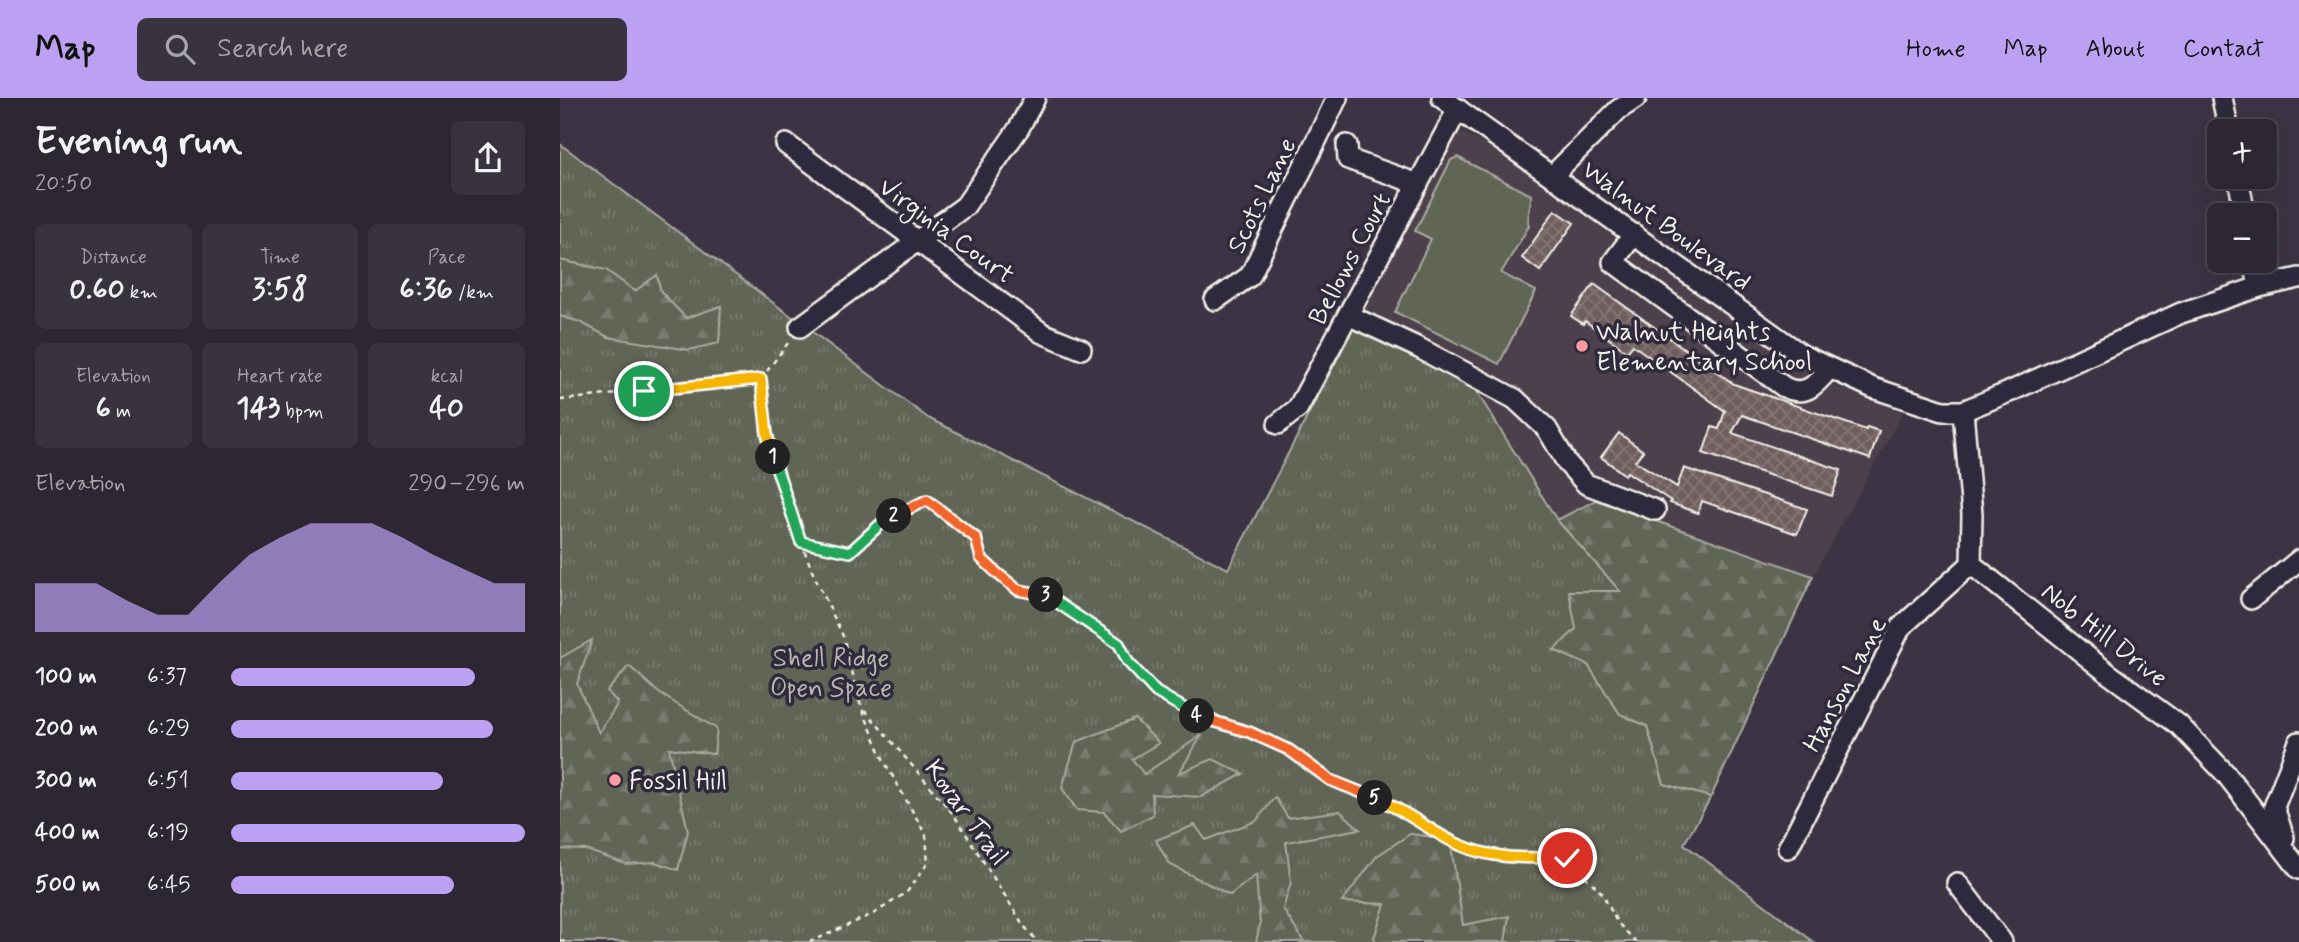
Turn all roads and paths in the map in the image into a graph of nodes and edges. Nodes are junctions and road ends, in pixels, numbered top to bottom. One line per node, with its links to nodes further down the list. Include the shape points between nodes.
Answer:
1 (1035, 98): 12 (street, via 965,206)
2 (1337, 98): 16 (street, Scots Lane, via 1250,276)
3 (1636, 98): 9 (street)
4 (2222, 98): 6 (street)
5 (1450, 103): 9 (street, Walnut Boulevard); 10 (street, Bellows Court)
6 (2226, 119)
7 (786, 144): 12 (street, Virginia Court)
8 (1347, 145): 10 (street, via 1349,159)
9 (1553, 175): 11 (street, Walnut Boulevard)
10 (1418, 184): 17 (street, Bellows Court)
11 (1634, 234): 20 (street, Walnut Boulevard); 20 (street, via 1614,262 1784,387 1794,392 1807,390)
12 (918, 241): 18 (street); 19 (street, Virginia Court, via 1042,333)
13 (2256, 273): 15 (street)
14 (2299, 278): 15 (street, Walnut Boulevard)
15 (2259, 287): 23 (street, Walnut Boulevard, via 2181,313)
16 (1215, 300)
17 (1348, 315): 24 (street, Bellows Court, via 1298,408); 25 (street, via 1515,399 1547,429 1586,484)
18 (800, 327): 21 (path)
19 (1081, 349)
20 (1828, 370): 23 (street, Walnut Boulevard, via 1922,406)
21 (761, 379): 22 (path); 26 (path, via 767,434)
22 (560, 400)
23 (1963, 411): 28 (street, via 1972,514)
24 (1278, 424)
25 (1655, 510)
26 (801, 542): 30 (path, via 843,636); 38 (path, via 850,552 884,521 927,500 976,538 981,558 998,574 1018,590 1044,594 1119,644 1128,662 1156,692 1183,709 1289,750 1330,780 1400,807 1460,845 1507,858 1567,858 1602,893 1617,922)
27 (2299, 560): 29 (street)
28 (1971, 564): 32 (street, Nob Hill Drive, via 2179,725 2226,774); 33 (street, Hanson Lane, via 1901,627)
29 (2251, 599)
30 (861, 706): 36 (path, via 884,761 926,835 928,863 907,892 875,913); 37 (path, Kovar Trail, via 954,816)
31 (2299, 742): 32 (street, via 2274,807 2285,836)
32 (2281, 846): 34 (street, Nob Hill Drive)
33 (1788, 848)
34 (2299, 869)
35 (1958, 883): 39 (street)
36 (810, 942)
37 (1038, 942)
38 (1636, 942)
39 (2002, 942)

